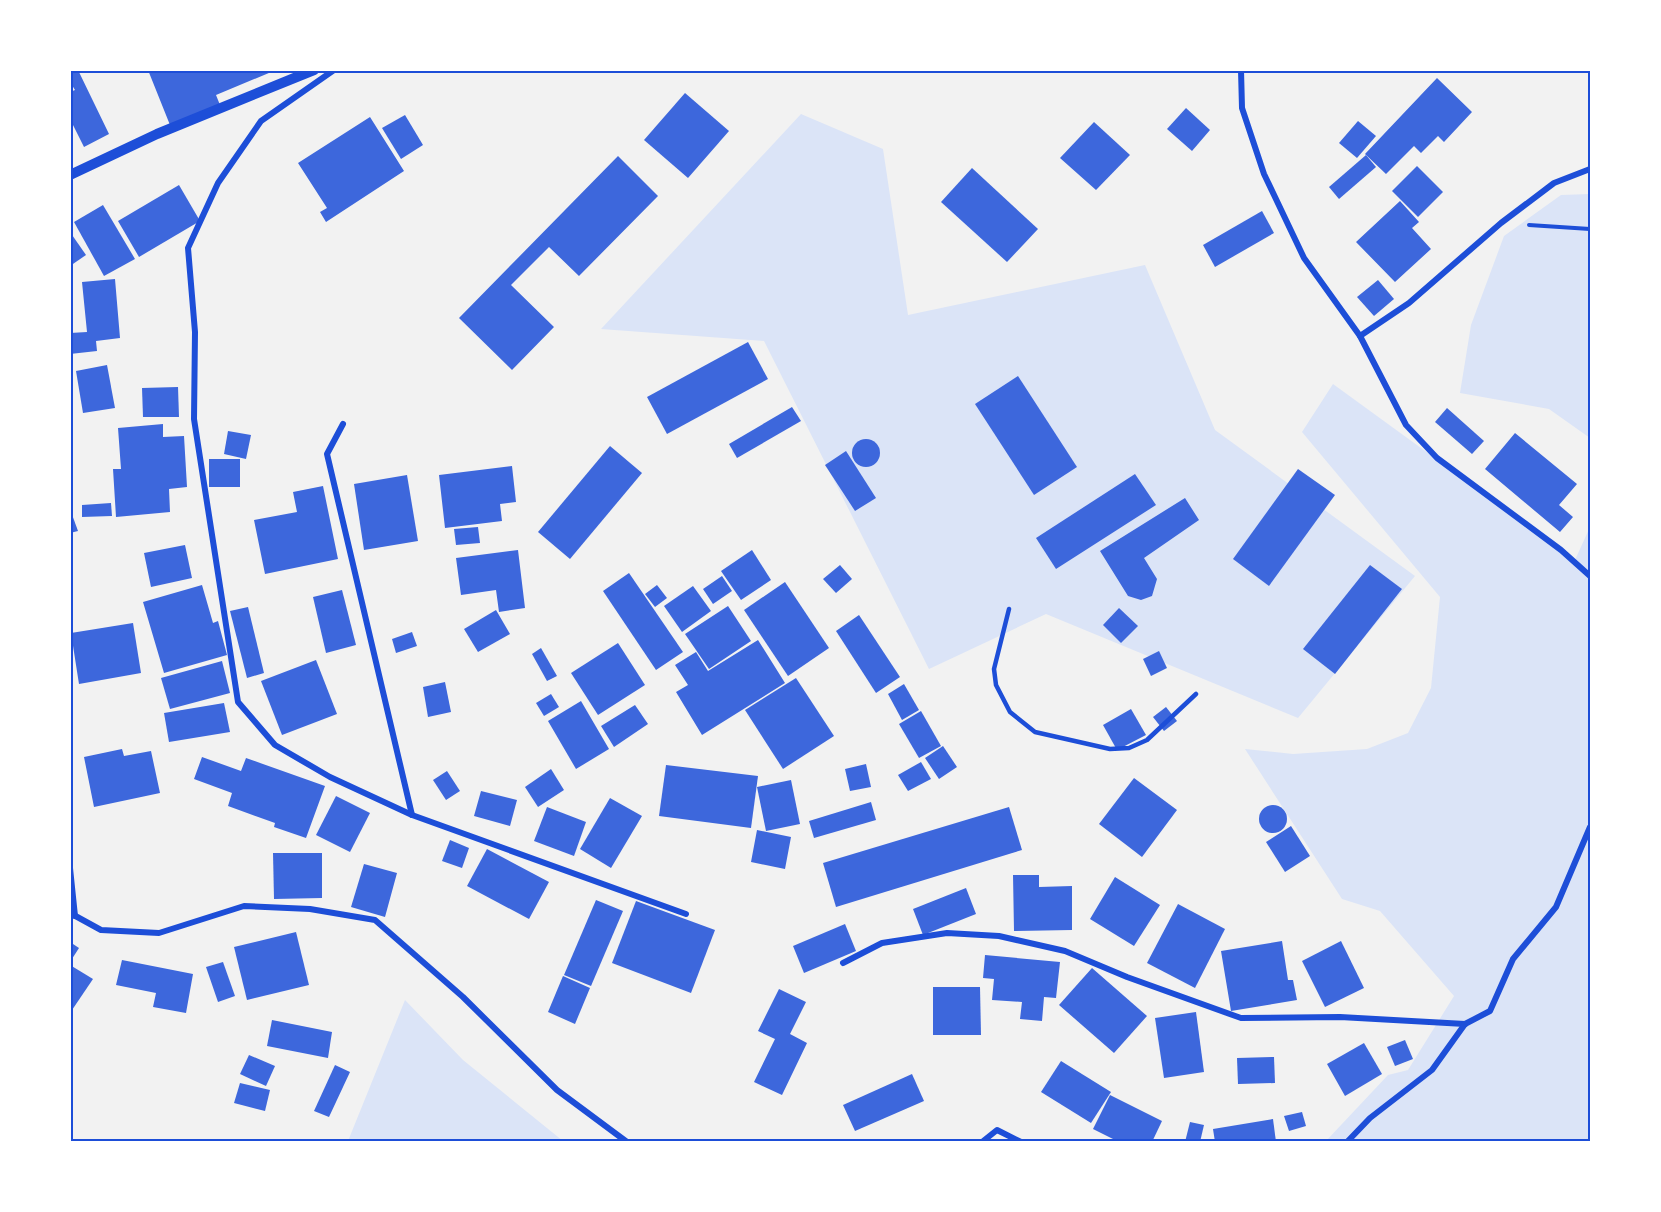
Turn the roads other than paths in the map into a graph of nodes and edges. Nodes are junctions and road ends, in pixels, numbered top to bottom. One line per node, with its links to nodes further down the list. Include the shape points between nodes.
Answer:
1 (314, 70): 5 (street, via 157,134)
2 (334, 70): 11 (street, via 261,121 218,183 188,248 195,332 194,419 238,702 275,745 330,777)
3 (1241, 70): 6 (street, via 1242,108 1264,174 1304,258)
4 (1590, 170): 6 (street, via 1554,183 1408,303)
5 (70, 175)
6 (1360, 336): 8 (street, via 1406,425 1437,458)
7 (343, 424): 11 (street, via 327,454)
8 (1590, 576)
9 (1010, 609): 10 (lane, via 994,669 996,685 1010,712 1035,732 1110,749 1129,748 1147,740)
10 (1196, 694)
11 (411, 815): 14 (street)
12 (1590, 827): 17 (street, via 1556,907 1513,959 1490,1011)
13 (70, 868): 15 (street)
14 (686, 914)
15 (73, 915): 18 (street, via 100,930 159,933 243,906 310,909 375,921 463,997 557,1090)
16 (843, 963): 17 (street, via 882,943 947,933 999,936 1065,951 1241,1018 1340,1017)
17 (1465, 1024): 21 (street, via 1432,1070 1370,1118)
18 (627, 1142)
19 (982, 1142): 20 (street, via 997,1130)
20 (1021, 1142)
21 (1347, 1142)

